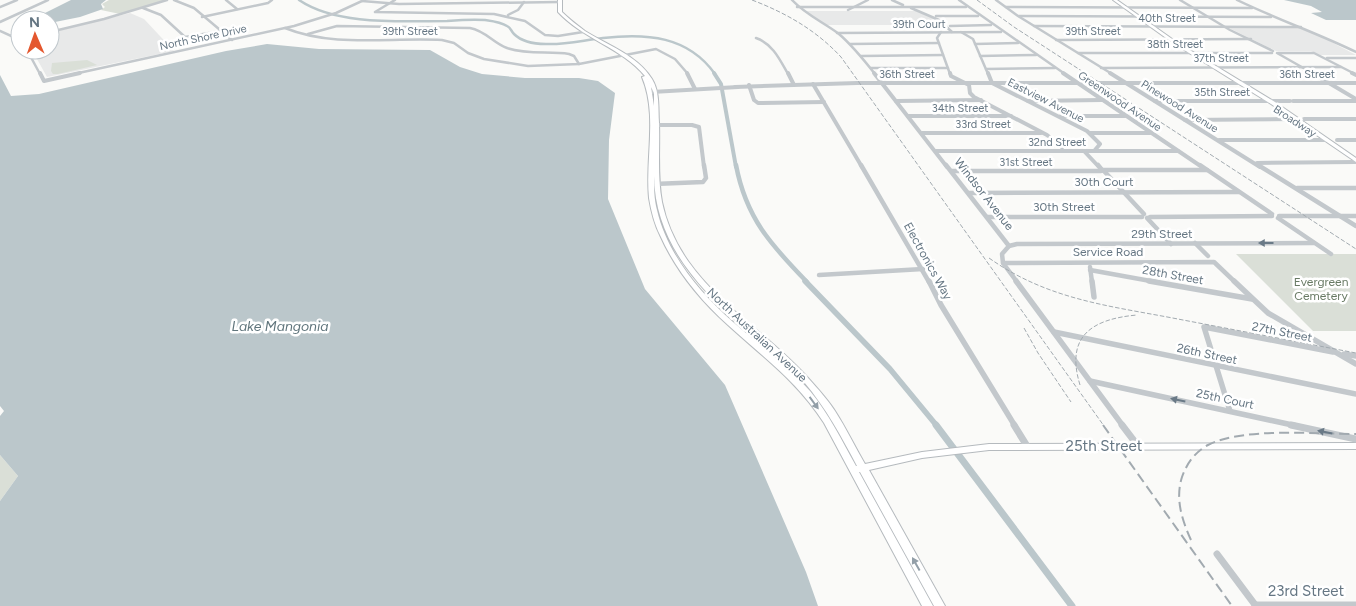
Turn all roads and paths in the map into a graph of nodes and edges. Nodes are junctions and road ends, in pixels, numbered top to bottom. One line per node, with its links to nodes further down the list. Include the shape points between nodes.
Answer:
1 (17, 0): 20 (street)
2 (48, 0): 40 (street)
3 (167, 0): 26 (street)
4 (174, 0): 32 (street, via 191,6)
5 (226, 0): 30 (street)
6 (272, 0): 30 (street)
7 (363, 0): 19 (street); 47 (street, North Shore Drive, via 336,13)
8 (395, 0): 19 (street)
9 (792, 0): 21 (street, Windsor Avenue)
10 (868, 0): 22 (street)
11 (892, 0): 23 (street)
12 (959, 0): 24 (street, Greenwood Avenue)
13 (996, 0): 25 (street, Pinewood Avenue)
14 (1117, 0): 27 (main road, Broadway)
15 (1180, 0): 28 (street)
16 (1237, 0): 29 (street)
17 (524, 1): 18 (street); 19 (street); 33 (street, via 518,10)
18 (557, 1): 55 (main road, via 557,14)
19 (390, 4): 33 (street, via 375,12)
20 (0, 7)
21 (797, 7): 22 (street); 56 (street, Windsor Avenue)
22 (857, 7): 23 (street); 31 (street)
23 (906, 7): 24 (street); 34 (street)
24 (967, 7): 35 (street, Greenwood Avenue)
25 (1006, 7): 27 (street); 36 (street, Pinewood Avenue)
26 (142, 8): 49 (street); 50 (street, via 161,15 184,37)
27 (1127, 8): 28 (street); 37 (main road, Broadway)
28 (1193, 8): 29 (street); 38 (street)
29 (1252, 8): 39 (street)
30 (237, 9): 32 (street)
31 (848, 10)
32 (202, 16): 50 (street)
33 (507, 16): 55 (street, via 525,21 545,35)
34 (935, 16): 35 (street); 52 (street)
35 (978, 16): 41 (street, Greenwood Avenue)
36 (1018, 16): 37 (street); 43 (street, Pinewood Avenue)
37 (1139, 17): 38 (street); 44 (main road, Broadway)
38 (1208, 17): 39 (street); 45 (street)
39 (1271, 17): 46 (street)
40 (0, 22)
41 (992, 25): 42 (street); 54 (street, Greenwood Avenue)
42 (950, 26)
43 (1034, 26): 44 (street, 40th Street); 62 (street, Pinewood Avenue)
44 (1152, 26): 45 (street, 40th Street); 63 (main road, Broadway)
45 (1225, 27): 46 (street, 40th Street); 60 (street)
46 (1301, 27): 69 (street)
47 (285, 28): 57 (street, 39th Street); 61 (street, North Shore Drive)
48 (435, 28): 57 (street, via 339,26); 59 (street); 80 (street, via 479,29 506,48 532,53 569,54)
49 (60, 29)
50 (222, 30): 61 (street)
51 (940, 32): 52 (street, 39th Court); 56 (street, 39th Court); 65 (street, via 937,36)
52 (952, 32): 53 (street, 39th Court)
53 (961, 32): 54 (street, 39th Court); 66 (street, Eastview Avenue, via 971,37)
54 (1002, 32): 67 (street, Greenwood Avenue)
55 (580, 33): 73 (main road)
56 (837, 33): 64 (street, Windsor Avenue)
57 (305, 34): 59 (street, 39th Street, via 359,40)
58 (756, 38): 100 (street, via 762,39 771,49)
59 (428, 39): 80 (street, 39th Street, via 451,42 479,58 504,64 544,67)
60 (1251, 39): 63 (street, 39th Street); 68 (street)
61 (232, 40): 79 (street, North Shore Drive, via 44,81)
62 (1056, 40): 63 (street, 39th Street); 70 (street, Pinewood Avenue)
63 (1172, 40): 71 (main road, Broadway)
64 (850, 44): 65 (street); 74 (street, Windsor Avenue)
65 (939, 44): 72 (street)
66 (975, 44): 67 (street); 75 (street, Eastview Avenue)
67 (1018, 44): 76 (street, Greenwood Avenue)
68 (1275, 52): 71 (street, 38th Street); 82 (street); 83 (street, 38th Street, via 1314,53)
69 (1356, 52)
70 (1077, 53): 71 (street, 38th Street); 87 (street, Pinewood Avenue)
71 (1194, 53): 81 (main road, Broadway)
72 (944, 55): 74 (street); 85 (street)
73 (622, 56): 80 (street, 39th Street); 104 (street, 39th Street, via 650,49 670,55 683,67); 105 (main road, via 641,73)
74 (861, 56): 84 (street, Windsor Avenue)
75 (980, 56): 76 (street); 88 (street, Eastview Avenue)
76 (1036, 56): 86 (street, Greenwood Avenue)
77 (1327, 58): 78 (street)
78 (1356, 58)
79 (32, 60)
80 (579, 64)
81 (1216, 67): 82 (street, 37th Street); 87 (street, 37th Street); 94 (main road, Broadway)
82 (1300, 67): 83 (street, 37th Street); 95 (street)
83 (1341, 67): 89 (street)
84 (871, 68): 85 (street); 98 (street, Windsor Avenue)
85 (948, 68): 90 (street)
86 (1055, 68): 88 (street); 92 (street, Greenwood Avenue)
87 (1101, 68): 93 (street, Pinewood Avenue)
88 (986, 69): 91 (street, Eastview Avenue)
89 (1356, 75)
90 (955, 81): 98 (street, 36th Street); 101 (street, 36th Street)
91 (993, 82): 92 (street, 36th Street); 99 (street, 36th Street); 99 (street); 103 (street, Eastview Avenue)
92 (1078, 83): 93 (street, 36th Street); 103 (street, 36th Street); 107 (street, Greenwood Avenue)
93 (1126, 83): 94 (street, 36th Street); 111 (street, Pinewood Avenue)
94 (1240, 83): 95 (street, 36th Street); 112 (main road, Broadway)
95 (1328, 83): 96 (street, 36th Street); 108 (street)
96 (1356, 83)
97 (814, 84): 98 (street, 36th Street); 100 (street, 36th Street); 113 (street, Electronics Way)
98 (883, 84): 101 (street, 36th Street); 109 (street, Windsor Avenue)
99 (980, 84): 101 (street); 101 (street, 36th Street)
100 (793, 85): 102 (street, 36th Street)
101 (968, 85): 106 (street, via 972,95)
102 (749, 86): 104 (street, 36th Street); 113 (street, via 754,100 758,102)
103 (1005, 87): 110 (street, Eastview Avenue)
104 (695, 89): 105 (street, 36th Street)
105 (653, 90): 122 (main road, North Australian Avenue)
106 (981, 100): 109 (street); 115 (street)
107 (1103, 100): 110 (street); 117 (street, Greenwood Avenue)
108 (1356, 100): 112 (street, 35th Street)
109 (896, 101): 114 (street, Windsor Avenue)
110 (1027, 101): 116 (street, Eastview Avenue)
111 (1155, 101): 112 (street, 35th Street); 121 (street, Pinewood Avenue)
112 (1266, 101): 118 (main road, Broadway)
113 (824, 102): 161 (street, Electronics Way)
114 (908, 116): 115 (street, 34th Street); 124 (street, Windsor Avenue)
115 (1012, 116): 125 (street)
116 (1058, 116): 117 (street); 126 (street, Eastview Avenue)
117 (1126, 116): 123 (street, Greenwood Avenue)
118 (1295, 119): 121 (street); 128 (main road, Broadway)
119 (1304, 119): 120 (street)
120 (1356, 119)
121 (1185, 120): 127 (street, Pinewood Avenue)
122 (654, 125): 140 (main road, North Australian Avenue); 140 (street, via 700,127 706,178 698,183)
123 (1151, 132): 126 (street); 134 (street, Greenwood Avenue)
124 (922, 133): 125 (street, 33rd Street); 131 (street, Windsor Avenue)
125 (1044, 133): 132 (street, via 1062,147)
126 (1090, 133): 133 (street, Eastview Avenue, via 1100,146 1096,150)
127 (1218, 140): 128 (street); 136 (street, Pinewood Avenue)
128 (1326, 140): 135 (main road, Broadway)
129 (1337, 140): 130 (street)
130 (1356, 140)
131 (936, 151): 132 (street, 32nd Street); 138 (street, Windsor Avenue)
132 (1062, 151): 133 (street, 32nd Street)
133 (1084, 151): 134 (street, 32nd Street); 139 (street)
134 (1178, 151): 137 (street, Greenwood Avenue)
135 (1356, 161): 136 (street)
136 (1254, 163): 141 (street, Pinewood Avenue)
137 (1207, 170): 139 (street, 31st Street); 144 (street, Greenwood Avenue)
138 (952, 171): 139 (street, 31st Street); 145 (street, Windsor Avenue)
139 (1103, 171): 143 (street)
140 (654, 184): 178 (main road, North Australian Avenue, via 666,226 689,266 736,319 781,356 818,394 832,413)
141 (1295, 188): 142 (street); 147 (street, Pinewood Avenue)
142 (1356, 188)
143 (1123, 192): 144 (street, 30th Court); 145 (street, 30th Court); 150 (street)
144 (1239, 192): 146 (street, Greenwood Avenue)
145 (969, 193): 149 (street, Windsor Avenue)
146 (1272, 215): 150 (street, 30th Street); 151 (street)
147 (1340, 216): 148 (street); 151 (street); 152 (street, Pinewood Avenue)
148 (1356, 216)
149 (987, 217): 150 (street, 30th Street); 156 (street, Windsor Avenue)
150 (1146, 217): 155 (street)
151 (1278, 217): 153 (street)
152 (1356, 226)
153 (1314, 242): 154 (street, 29th Street, one-way to 154); 157 (street)
154 (1196, 243): 155 (street, 29th Street); 158 (street)
155 (1171, 244): 156 (street, 29th Street)
156 (1009, 246): 160 (street, Windsor Avenue, via 1002,254)
157 (1331, 254)
158 (1208, 256)
159 (1089, 262): 160 (street, Service Road); 162 (street); 165 (street, Service Road, via 1214,262)
160 (1003, 263): 166 (street)
161 (922, 269): 163 (street); 175 (street, Electronics Way)
162 (1090, 270): 164 (street); 165 (street, 28th Street)
163 (820, 275)
164 (1094, 297)
165 (1252, 300): 167 (street, via 1279,320)
166 (1054, 332): 170 (street, 26th Street); 171 (street)
167 (1339, 353): 168 (street, 27th Street); 169 (street); 170 (street, 27th Street, via 1204,327)
168 (1356, 356)
169 (1356, 364)
170 (1216, 366): 172 (street, 26th Street); 173 (street)
171 (1090, 381): 173 (street, 25th Court, one-way to 171); 176 (street)
172 (1356, 394)
173 (1230, 412): 174 (street, 25th Court, one-way to 173)
174 (1356, 439)
175 (1026, 446): 176 (main road, 25th Street); 178 (main road, 25th Street, via 947,452)
176 (1138, 446): 177 (main road, 25th Street)
177 (1356, 446)
178 (858, 469): 181 (main road, North Australian Avenue); 182 (main road, North Australian Avenue, one-way to 178)
179 (1217, 554): 183 (street)
180 (1356, 605): 183 (street, 23rd Street)
181 (928, 606)
182 (940, 606)
183 (1255, 606)

